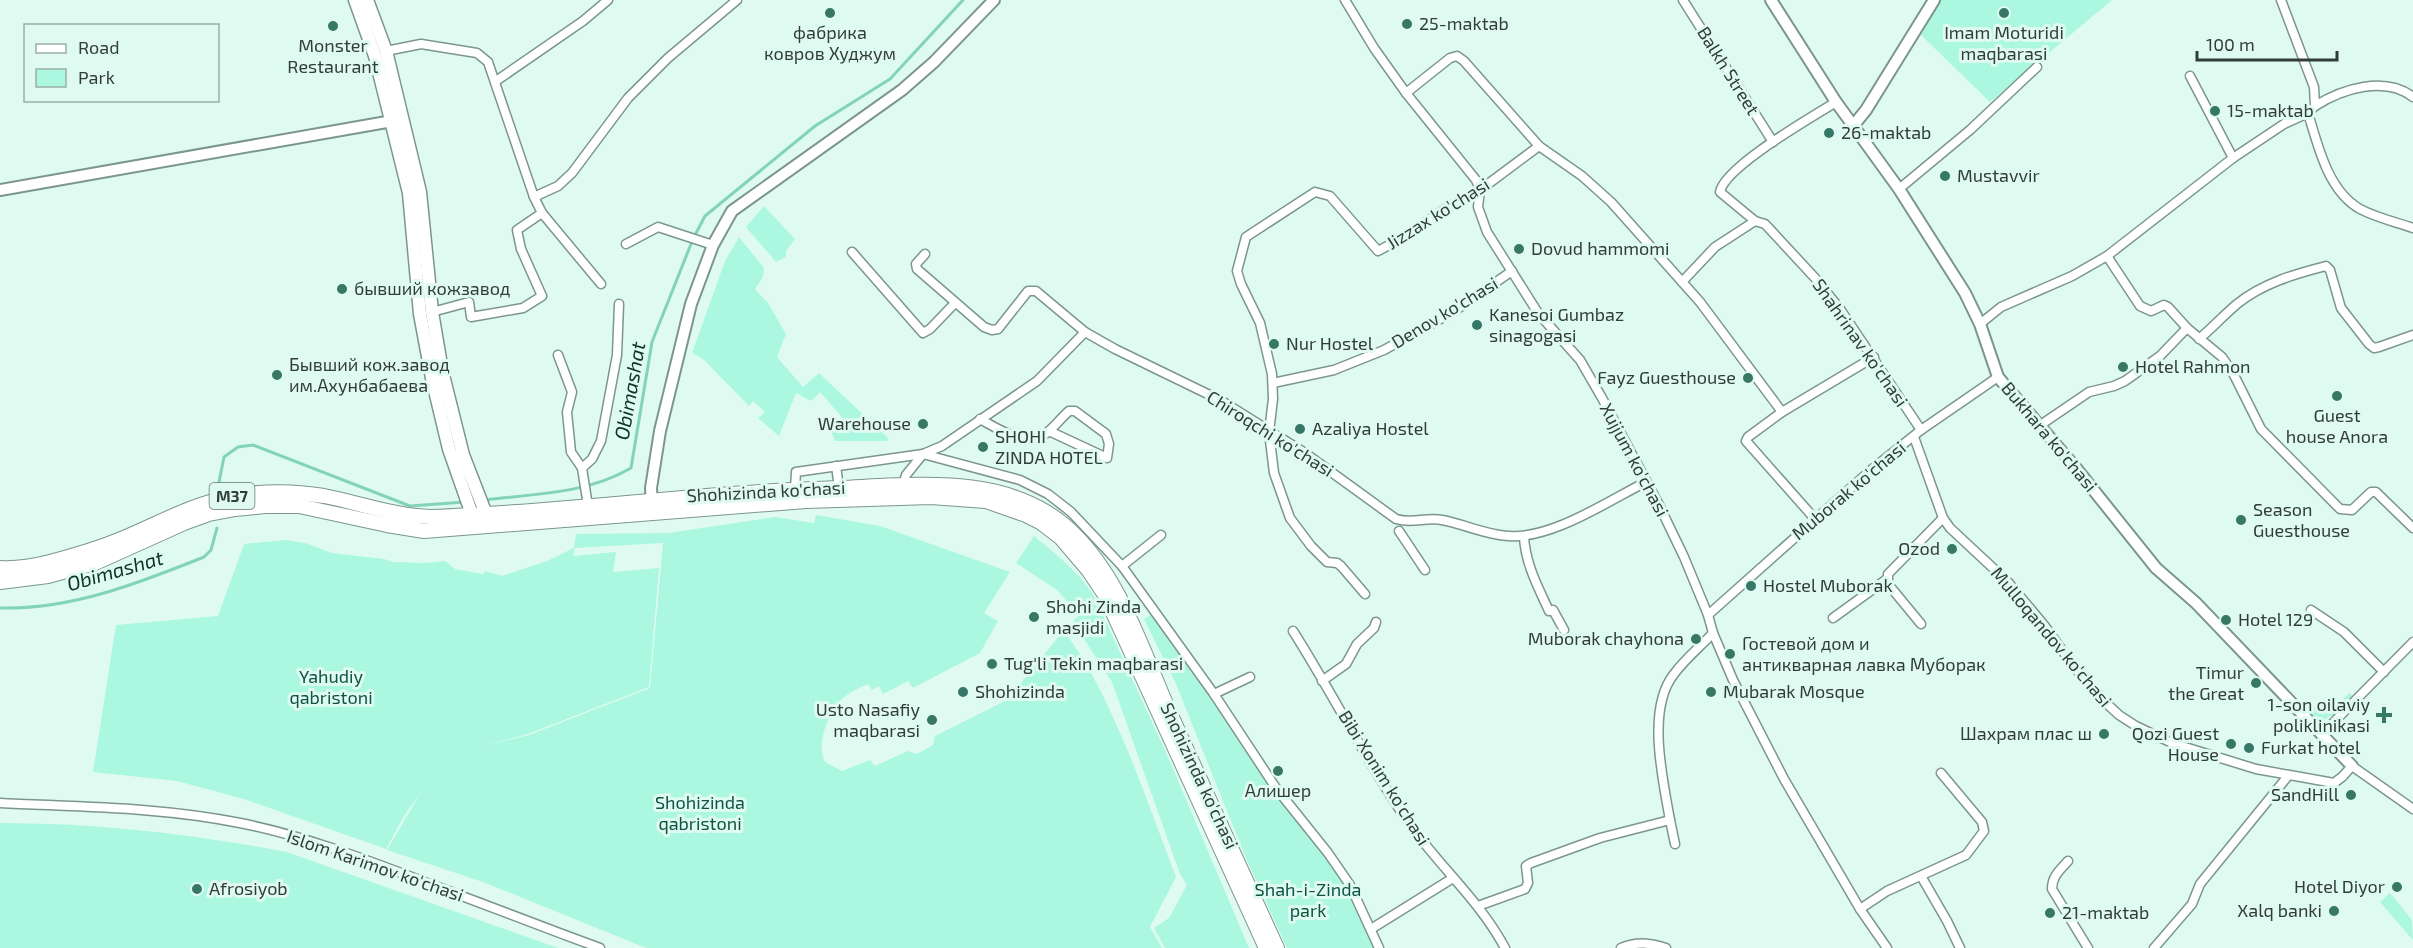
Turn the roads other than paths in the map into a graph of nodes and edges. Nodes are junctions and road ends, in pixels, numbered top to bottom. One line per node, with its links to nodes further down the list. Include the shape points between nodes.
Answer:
1 (355, 0): 19 (main road)
2 (367, 0): 11 (main road)
3 (608, 0): 14 (street)
4 (737, 0): 27 (street, via 668,58 628,98 572,173 558,186)
5 (994, 0): 32 (street, via 902,90 732,211)
6 (1345, 0): 15 (street, Xujjum ko'chasi)
7 (1683, 0): 21 (street, Balkh Street)
8 (1771, 0): 17 (street, Bukhara ko'chasi)
9 (1934, 0): 20 (street)
10 (2281, 0): 18 (street, via 2314,87)
11 (386, 51): 14 (street, via 421,44 477,53 488,62); 19 (main road)
12 (2037, 67): 24 (street)
13 (2190, 76): 23 (street)
14 (496, 81): 27 (street)
15 (1406, 93): 22 (street, via 1457,56); 26 (street, Xujjum ko'chasi, via 1464,164)
16 (2413, 97): 18 (street, via 2396,86 2362,88 2341,92)
17 (1836, 102): 20 (street, Bukhara ko'chasi); 21 (street, Shahrinav ko'chasi)
18 (2312, 109): 23 (street); 30 (street, via 2330,175 2339,190 2361,209)
19 (398, 120): 25 (street); 41 (main road, via 420,192); 69 (main road, via 420,314 432,378 450,449)
20 (1853, 126): 24 (street, Bukhara ko'chasi)
21 (1773, 142): 29 (street, Shahrinav ko'chasi, via 1729,176 1720,188)
22 (1539, 146): 26 (street, Jizzax ko'chasi); 37 (street, via 1607,197)
23 (2233, 158): 35 (street)
24 (1899, 189): 42 (street, Bukhara ko'chasi, via 1965,293)
25 (0, 190)
26 (1480, 190): 36 (street, Xujjum ko'chasi, via 1478,207 1487,232); 50 (street, Jizzax ko'chasi, via 1378,251 1330,195 1315,192 1246,237 1237,271 1260,323)
27 (534, 197): 28 (street)
28 (542, 213): 38 (street); 41 (street, via 517,230 542,296 523,308 471,318 469,302)
29 (1755, 221): 37 (street, via 1715,247); 48 (street, Shahrinav ko'chasi, via 1765,224 1815,278)
30 (2413, 228)
31 (626, 244): 32 (street, via 658,227)
32 (713, 246): 66 (street, via 678,353 660,431)
33 (852, 252): 39 (street, via 923,333)
34 (925, 254): 39 (street, via 916,264 917,269)
35 (2107, 256): 42 (street, via 2001,307); 43 (street, via 2140,306 2151,311 2164,305)
36 (1512, 271): 50 (street, Denov ko'chasi, via 1453,312 1384,350 1334,370); 61 (street, Xujjum ko'chasi, via 1538,313 1580,360)
37 (1682, 282): 51 (street)
38 (601, 284)
39 (955, 303): 44 (street, Chiroqchi ko'chasi, via 984,327 998,329 1031,289)
40 (619, 304): 60 (street, via 617,356 601,441)
41 (432, 312): 69 (main road, via 442,371)
42 (1980, 324): 49 (street, Bukhara ko'chasi)
43 (2187, 328): 46 (street); 53 (street, via 2160,356 2125,381 2089,392)
44 (1086, 332): 52 (street, via 1037,381); 56 (street, Chiroqchi ko'chasi, via 1220,400)
45 (2413, 335): 46 (street, via 2374,348 2341,308 2326,266 2258,290)
46 (2199, 339): 70 (street, via 2222,357 2261,429 2340,509 2352,510 2376,492)
47 (558, 355): 60 (street, via 572,392 567,420 571,452)
48 (1874, 357): 51 (street); 54 (street, Shahrinav ko'chasi)
49 (1998, 377): 53 (street, Bukhara ko'chasi); 54 (street, Muborak ko'chasi)
50 (1273, 383): 56 (street, Jizzax ko'chasi)
51 (1782, 412): 68 (street, via 1746,441)
52 (980, 419): 55 (street, via 1025,439); 58 (street)
53 (2039, 426): 93 (street, Bukhara ko'chasi, via 2156,567)
54 (1921, 430): 57 (street, Muborak ko'chasi)
55 (1049, 431): 55 (street, via 1097,454 1107,458 1106,434 1081,413 1069,411)
56 (1269, 432): 73 (street, Chiroqchi ko'chasi, via 1305,453 1396,519 1441,520 1507,536); 79 (street, Jizzax ko'chasi, via 1275,473 1290,518 1311,546 1327,562 1341,566)
57 (1914, 437): 67 (street, Mulloqandov ko'chasi); 68 (street, Muborak ko'chasi)
58 (924, 454): 59 (street); 62 (street, via 906,475); 74 (street, via 1009,477 1048,494 1071,512)
59 (836, 466): 63 (street); 64 (street, via 796,472)
60 (583, 471): 65 (street)
61 (1646, 482): 73 (street, Chiroqchi ko'chasi, via 1554,528); 81 (street, Xujjum ko'chasi)
62 (903, 486): 63 (main road, Shohizinda ko'chasi); 109 (main road, Shohizinda ko'chasi, via 974,487 1005,494 1050,515 1086,549 1121,602)
63 (839, 488): 64 (main road, Shohizinda ko'chasi)
64 (795, 489): 66 (main road, Shohizinda ko'chasi)
65 (588, 499): 66 (main road, Shohizinda ko'chasi); 69 (main road, Shohizinda ko'chasi)
66 (652, 507): 69 (main road, Shohizinda ko'chasi); 108 (main road, Shohizinda ko'chasi, via 931,496 986,501 1040,522 1061,538 1105,595)
67 (1943, 518): 77 (street); 96 (street, Mulloqandov ko'chasi, via 2008,582 2074,666 2119,715 2172,743)
68 (1815, 519): 81 (street, Muborak ko'chasi)
69 (482, 521): 75 (main road, Shohizinda ko'chasi / M37, via 411,516 296,492 237,495 187,508 120,540 75,556); 78 (main road, Shohizinda ko'chasi / M37, via 439,531 410,530 299,506 235,509 184,523 94,563 48,576)
70 (2413, 528)
71 (1399, 531): 76 (street)
72 (1161, 535): 74 (street)
73 (1524, 536): 85 (street, via 1525,554 1535,579 1549,611 1553,610)
74 (1122, 566): 92 (street)
75 (0, 568)
76 (1425, 570)
77 (1887, 579): 82 (street); 84 (street)
78 (0, 582)
79 (1365, 594)
80 (2311, 610): 89 (street, via 2344,632)
81 (1708, 615): 87 (street, Xujjum ko'chasi)
82 (1833, 618)
83 (1376, 622): 91 (street, via 1346,664)
84 (1921, 624)
85 (1564, 630)
86 (1293, 631): 91 (street, Bibi Xonim ko'chasi)
87 (1713, 633): 99 (street, via 1672,676 1661,701 1660,774); 105 (street, Xujjum ko'chasi, via 1775,763)
88 (2413, 642): 89 (street)
89 (2384, 672): 93 (street)
90 (1250, 677): 92 (street)
91 (1322, 681): 103 (street, Bibi Xonim ko'chasi, via 1395,803)
92 (1214, 694): 106 (street, via 1276,788 1350,885)
93 (2322, 734): 94 (street, Bukhara ko'chasi)
94 (2352, 766): 96 (street, Mulloqandov ko'chasi, via 2334,783); 98 (street)
95 (1941, 772): 102 (street, via 1982,822 1984,831 1966,855)
96 (2288, 776): 117 (street, via 2200,884 2192,904)
97 (0, 803): 107 (street, Islom Karimov ko'chasi, via 194,816 295,836)
98 (2411, 808)
99 (1670, 820): 100 (street); 104 (street, via 1600,838 1531,863 1526,866 1525,889)
100 (1676, 844)
101 (2068, 861): 116 (street, via 2052,881 2052,889)
102 (1921, 876): 105 (street); 115 (street)
103 (1453, 878): 104 (street, Bibi Xonim ko'chasi); 106 (street)
104 (1478, 906): 111 (street, Bibi Xonim ko'chasi)
105 (1860, 909): 114 (street, Xujjum ko'chasi)
106 (1371, 929): 110 (street)
107 (600, 948)
108 (1266, 948)
109 (1277, 948)
110 (1379, 948)
111 (1505, 948)
112 (1621, 948): 113 (street, via 1637,943)
113 (1666, 948)
114 (1887, 948)
115 (1960, 948)
116 (2088, 948)
117 (2154, 948)

